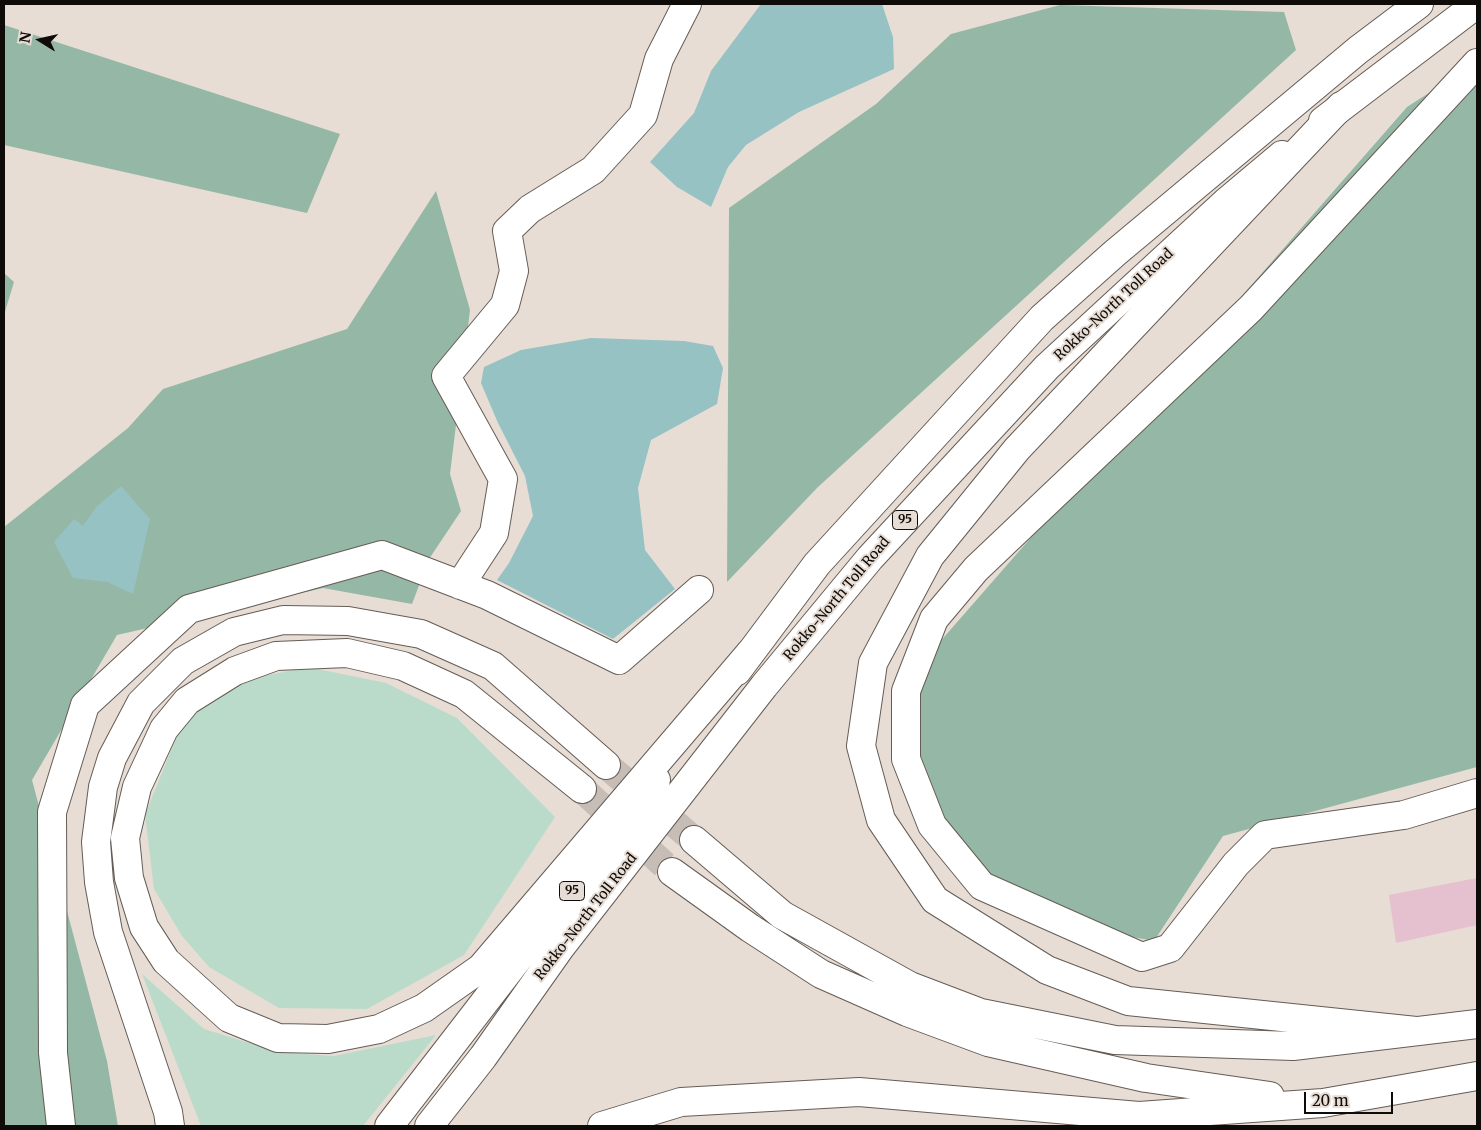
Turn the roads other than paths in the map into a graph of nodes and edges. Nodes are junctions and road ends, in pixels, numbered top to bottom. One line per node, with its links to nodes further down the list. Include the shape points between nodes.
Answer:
1 (687, 4): 6 (main road, via 659,59 643,115 593,170 530,209 507,231 514,271 505,305 446,376 503,479 494,533)
2 (1419, 4): 8 (main road, Rokko-North Toll Road / 95, via 1358,50 1042,318 817,564)
3 (1477, 4): 5 (main road, Rokko-North Toll Road / 95)
4 (1477, 63): 11 (main road, via 1251,308 976,569 934,619 906,691 906,759 932,825 982,886 1142,957 1170,948 1236,864 1265,835 1404,815)
5 (1341, 106): 15 (main road, via 1017,449 930,556 873,663 861,746 881,820 935,900 1047,970 1128,1002); 21 (main road, Rokko-North Toll Road / 95, via 1226,202 1047,367 870,558 764,686 560,948 483,1057)
6 (460, 585): 7 (main road, via 619,660); 18 (main road, via 382,555 189,609 85,705 52,812 53,1053)
7 (699, 590)
8 (750, 652): 10 (main road, via 481,968 424,1008 379,1030 328,1039 278,1038 228,1018 166,961 144,927 130,878 126,838 137,787 164,729 187,700 235,671 276,656 347,653 403,666 464,694); 20 (main road, Rokko-North Toll Road / 95, via 542,932)
9 (606, 765): 19 (main road, via 493,666 421,634 348,621 283,620 234,632 183,661 141,703 112,758 103,787 96,842 108,932)
10 (582, 789)
11 (1477, 793)
12 (694, 840): 15 (main road, via 782,915 910,986 981,1014 1115,1040 1293,1046)
13 (672, 872): 17 (main road, via 821,974 988,1042 1146,1078)
14 (1477, 1024): 15 (main road)
15 (1416, 1031)
16 (1477, 1076): 17 (main road)
17 (1323, 1103): 22 (main road, via 1139,1116 858,1092 681,1102)
18 (61, 1126)
19 (170, 1126)
20 (389, 1126)
21 (429, 1126)
22 (602, 1126)

